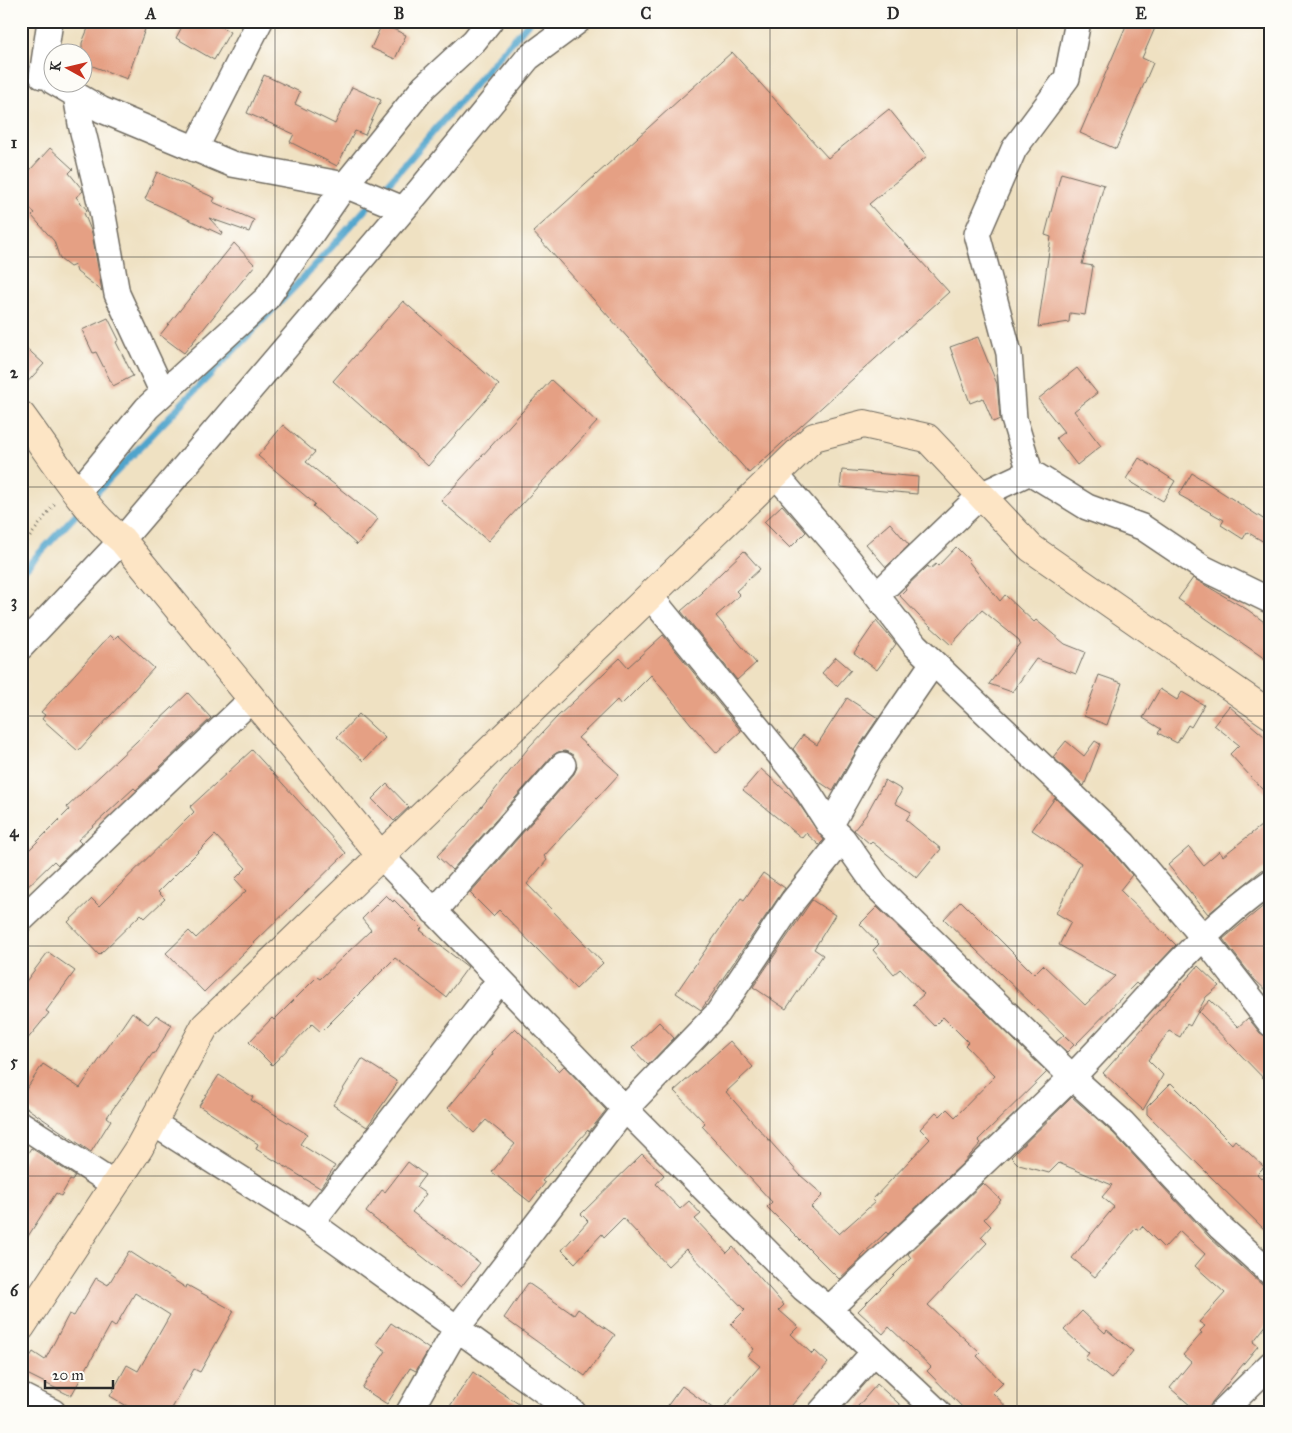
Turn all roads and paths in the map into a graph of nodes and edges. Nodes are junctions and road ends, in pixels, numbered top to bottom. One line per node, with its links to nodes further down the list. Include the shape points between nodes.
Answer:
1 (50, 21): 6 (street)
2 (260, 21): 9 (street)
3 (490, 21): 10 (street, via 474,41 424,87)
4 (578, 21): 11 (street, via 528,58)
5 (1078, 21): 14 (street, via 1067,78 1014,149 977,234 1009,353 1014,419)
6 (47, 42)
7 (69, 92): 8 (street)
8 (76, 96): 9 (street); 12 (street, via 117,294)
9 (195, 149): 10 (street, via 232,164)
10 (351, 188): 11 (street); 12 (street, via 267,298)
11 (395, 206): 18 (street)
12 (162, 393): 16 (street)
13 (21, 415): 16 (street)
14 (1030, 472): 17 (street); 22 (street, via 1087,506 1142,527 1203,568)
15 (776, 475): 17 (street, via 814,437 864,424 927,438); 20 (street); 21 (street)
16 (74, 487): 18 (street); 19 (path)
17 (981, 495): 20 (street); 26 (street, via 1031,548)
18 (116, 536): 23 (street); 25 (street)
19 (21, 549)
20 (876, 595): 24 (street)
21 (650, 596): 28 (street, via 801,781); 29 (street)
22 (1271, 601)
23 (21, 647)
24 (933, 663): 28 (street, via 870,755); 33 (street, via 1124,844)
25 (252, 699): 29 (street); 32 (street)
26 (1271, 715)
27 (563, 765): 31 (street)
28 (837, 833): 36 (street, via 877,887); 37 (street, via 718,1013)
29 (381, 856): 31 (street); 38 (street, via 205,1026)
30 (1271, 882): 33 (street, via 1245,899)
31 (434, 912): 34 (street)
32 (21, 920)
33 (1203, 937): 35 (street); 36 (street)
34 (500, 980): 37 (street); 41 (street)
35 (1271, 1024)
36 (1072, 1077): 42 (street, via 1123,1123 1220,1227); 43 (street)
37 (625, 1109): 43 (street, via 804,1288); 45 (street)
38 (153, 1122): 40 (street); 41 (street)
39 (21, 1124): 40 (street)
40 (115, 1185): 44 (street)
41 (311, 1223): 45 (street)
42 (1271, 1273)
43 (830, 1309): 46 (street)
44 (21, 1327)
45 (457, 1328): 50 (street); 51 (street)
46 (874, 1352): 52 (street); 53 (street)
47 (1271, 1364): 54 (street)
48 (21, 1396): 49 (street)
49 (53, 1412)
50 (408, 1412)
51 (573, 1412)
52 (821, 1412)
53 (938, 1412)
54 (1222, 1412)

